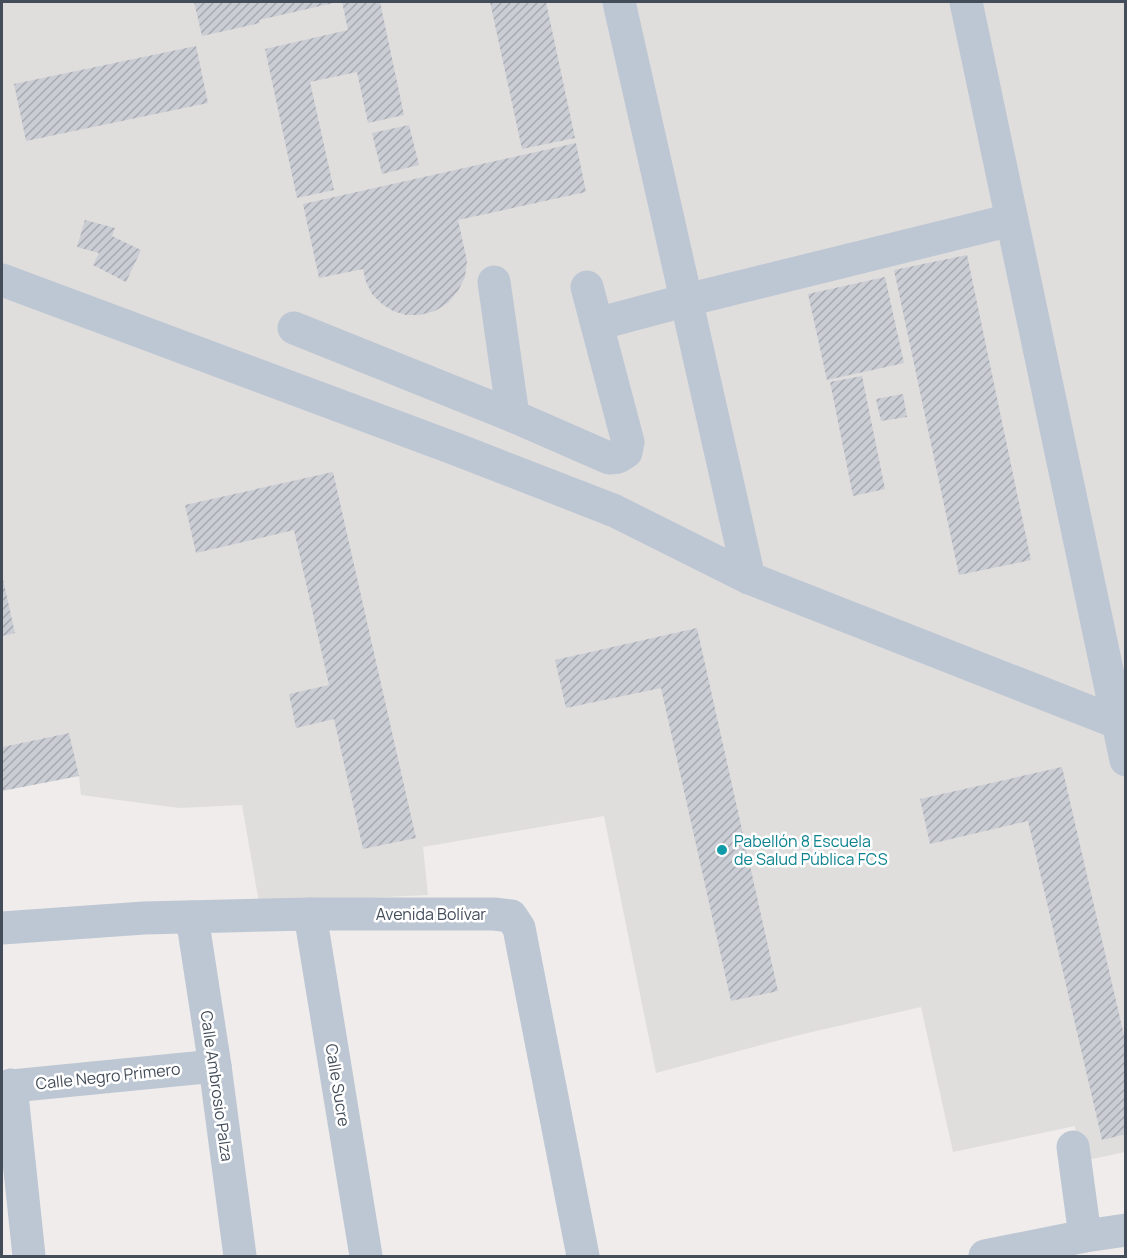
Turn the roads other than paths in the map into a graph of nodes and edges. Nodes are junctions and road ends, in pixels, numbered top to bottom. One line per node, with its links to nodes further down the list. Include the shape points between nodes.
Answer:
1 (619, 2): 7 (street)
2 (966, 2): 3 (street)
3 (1011, 220): 7 (street); 12 (street)
4 (2, 279): 11 (street, via 615,511)
5 (494, 282): 10 (street)
6 (586, 287): 8 (street)
7 (687, 300): 8 (street); 11 (street)
8 (597, 324): 10 (street, via 628,442 626,452 609,458)
9 (294, 328): 10 (street)
10 (513, 416)
11 (750, 578): 12 (street)
12 (1122, 724): 13 (street)
13 (1125, 760)
14 (310, 914): 15 (street, Avenida Bolívar); 24 (street, Calle Sucre); 25 (street, Avenida Bolívar, via 511,916 519,928)
15 (192, 917): 16 (street, Avenida Bolívar); 17 (street, Calle Ambrosio Palza)
16 (2, 928)
17 (215, 1065): 18 (street, Calle Negro Primero); 23 (street, Calle Ambrosio Palza)
18 (6, 1086): 22 (street)
19 (1073, 1148): 21 (street)
20 (1125, 1230): 21 (street)
21 (1085, 1236): 26 (street)
22 (28, 1257)
23 (240, 1257)
24 (366, 1257)
25 (583, 1257)
26 (986, 1257)

